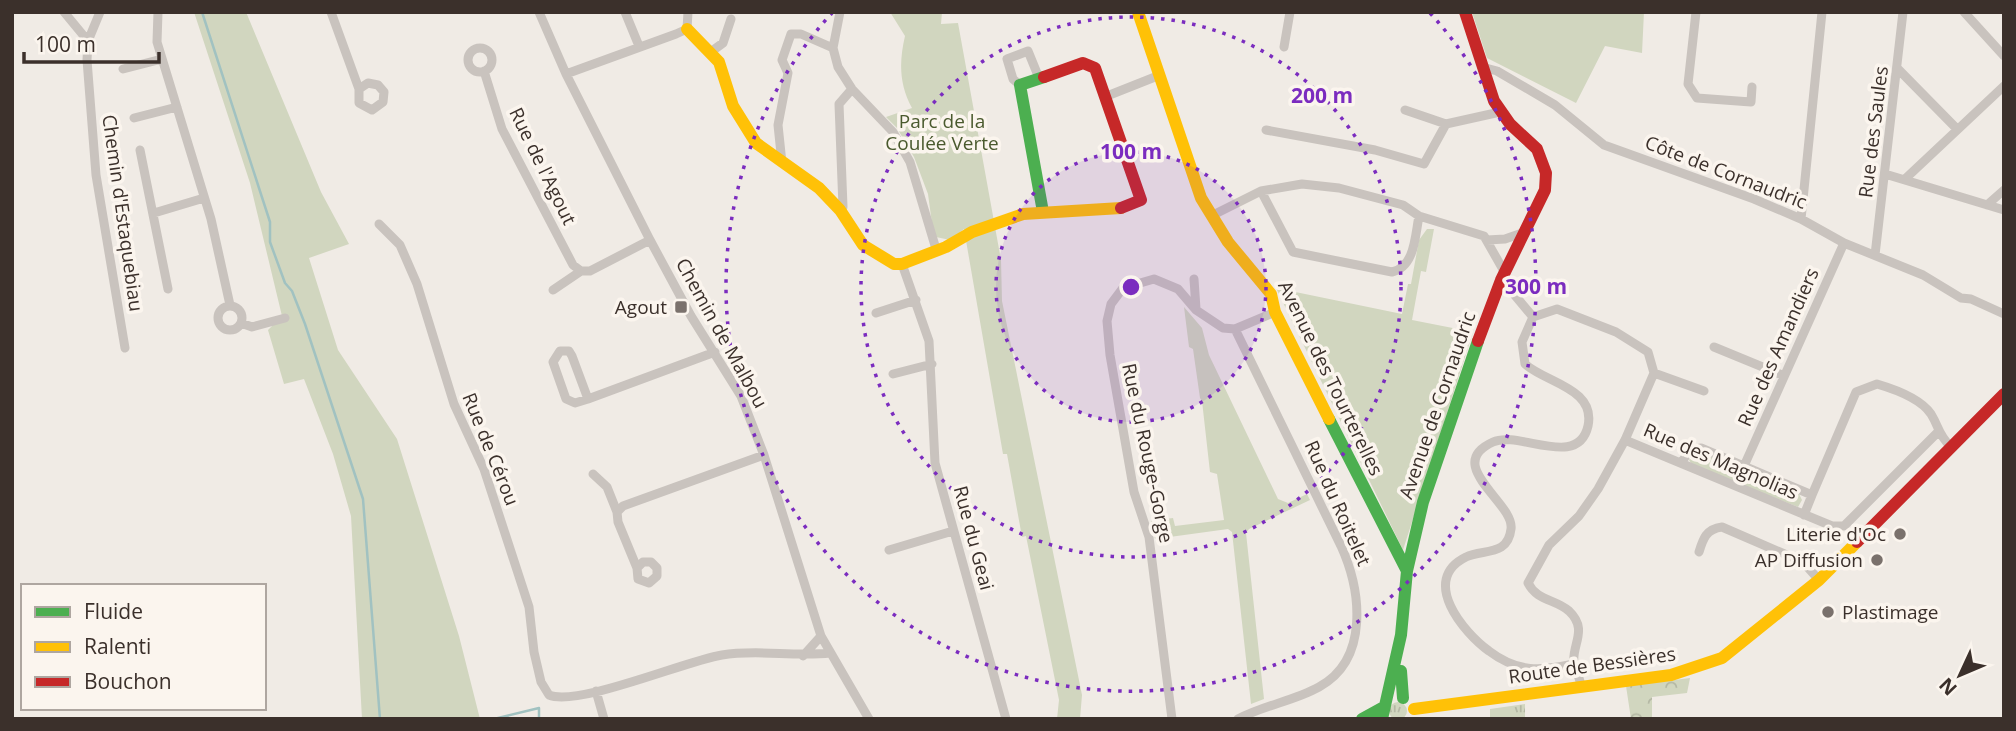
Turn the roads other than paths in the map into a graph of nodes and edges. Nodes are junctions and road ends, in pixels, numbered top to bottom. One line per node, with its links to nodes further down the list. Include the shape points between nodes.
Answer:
1 (64, 12): 18 (street)
2 (100, 12): 18 (street, Chemin d'Estaquebiau)
3 (158, 12): 24 (street, via 156,42)
4 (331, 12): 35 (street)
5 (539, 12): 29 (street, Chemin de Malbou)
6 (625, 12): 19 (street)
7 (688, 12): 17 (street)
8 (841, 12): 21 (street)
9 (1138, 12): 30 (street, Avenue des Tourterelles)
10 (1290, 12): 20 (street)
11 (1465, 12): 25 (street, Avenue de Cornaudric)
12 (1696, 12): 34 (street, via 1688,84 1692,94 1751,102)
13 (1822, 12): 59 (street)
14 (1903, 12): 27 (street, Rue des Saules)
15 (1964, 12): 23 (street)
16 (731, 19): 22 (street, via 723,43)
17 (687, 29): 19 (street); 22 (street)
18 (88, 41): 84 (street, Chemin d'Estaquebiau, via 96,175)
19 (639, 46): 29 (street)
20 (1284, 47)
21 (833, 48): 36 (street); 46 (street, via 790,34 782,60 788,73 778,125)
22 (712, 51): 46 (street, via 740,120 756,143)
23 (2004, 57)
24 (162, 59): 26 (street); 38 (street)
25 (1482, 66): 40 (street, Avenue de Cornaudric); 59 (street, Côte de Cornaudric, via 1555,105 1604,145)
26 (122, 69)
27 (1898, 69): 44 (street); 47 (street, Rue des Saules)
28 (485, 71): 68 (street, Rue de l'Agout, via 502,129 573,265)
29 (566, 74): 62 (street, Chemin de Malbou)
30 (1160, 75): 37 (street); 57 (street, Avenue des Tourterelles)
31 (1039, 79): 32 (street); 32 (street, via 1028,51 1007,59 1013,79); 37 (street, via 1083,63 1095,68)
32 (1020, 85): 55 (street)
33 (2004, 86): 44 (street)
34 (1752, 88)
35 (359, 89)
36 (852, 89): 53 (street, via 839,104 844,207); 65 (street, via 893,132 910,162)
37 (1107, 96): 55 (street, via 1141,201 1120,208)
38 (177, 107): 41 (street); 51 (street)
39 (1405, 110): 42 (street)
40 (1500, 112): 42 (street); 61 (street, Avenue de Cornaudric, via 1534,143 1547,167 1545,190)
41 (134, 118)
42 (1446, 124): 43 (street, via 1424,164)
43 (1266, 130)
44 (1957, 130): 48 (street)
45 (141, 150): 56 (street)
46 (782, 163): 53 (street, via 819,188)
47 (1885, 174): 48 (street); 66 (street, Rue des Saules)
48 (1905, 179): 52 (street)
49 (2004, 190): 52 (street)
50 (1261, 191): 57 (street); 58 (street, via 1302,184 1339,188 1404,205); 58 (street, via 1293,252 1392,272 1409,262)
51 (204, 198): 56 (street); 74 (street)
52 (1987, 205): 54 (street)
53 (840, 210): 67 (street, via 871,253)
54 (2004, 210)
55 (1043, 212): 65 (street, via 1023,214)
56 (154, 213): 71 (street)
57 (1211, 216): 76 (street, Avenue des Tourterelles, via 1266,287)
58 (1419, 216): 63 (street)
59 (1801, 219): 64 (street, Côte de Cornaudric)
60 (379, 224): 115 (street, Rue de Cérou, via 400,245 417,284 454,404 484,469 529,607 541,682 549,695 564,698)
61 (1525, 232): 63 (street); 70 (street, Avenue de Cornaudric)
62 (650, 240): 68 (street, via 590,271); 85 (street, Chemin de Malbou)
63 (1487, 240): 70 (street)
64 (1844, 243): 66 (street, Côte de Cornaudric); 89 (street, Rue des Amandiers)
65 (936, 249): 67 (street)
66 (1875, 255): 78 (street, Côte de Cornaudric)
67 (902, 264): 73 (street, Rue du Geai)
68 (581, 271): 72 (street)
69 (1194, 279): 75 (street)
70 (1502, 279): 79 (street); 107 (street, Avenue de Cornaudric, via 1423,502)
71 (168, 289)
72 (553, 290)
73 (916, 300): 77 (street); 86 (street, Rue du Geai)
74 (230, 305): 81 (street, via 240,311); 81 (street, via 218,315 221,326 232,330)
75 (1196, 310): 82 (street, Rue du Rouge-Gorge, via 1223,328); 122 (street, Rue du Rouge-Gorge, via 1178,289 1154,279 1123,288 1107,321 1122,432 1149,537)
76 (1275, 312): 82 (street); 107 (street, Avenue des Tourterelles)
77 (876, 313)
78 (2004, 314)
79 (1533, 317): 87 (street, via 1557,309 1616,332 1648,352); 113 (street, via 1522,342 1525,364 1586,404 1587,430 1576,443 1562,447 1504,438 1484,449 1476,467 1479,480 1509,512 1511,531 1508,541 1495,552 1458,563 1451,572 1448,594 1455,618 1466,633 1500,659 1528,670)
80 (285, 318): 81 (street, via 252,327)
81 (241, 323)
82 (1235, 329): 123 (street, Rue du Roitelet, via 1342,545 1353,575 1357,607 1349,655 1335,674 1316,689)
83 (1714, 347): 89 (street)
84 (125, 348)
85 (715, 352): 92 (street); 96 (street, Chemin de Malbou, via 741,396)
86 (932, 364): 88 (street); 103 (street, Rue du Geai, via 932,446)
87 (1654, 373): 90 (street); 94 (street)
88 (893, 374)
89 (1782, 375): 98 (street, Rue des Amandiers)
90 (1704, 391)
91 (2004, 394): 95 (street, Route de Bessières)
92 (588, 399): 92 (street, via 575,403 566,399 553,362 560,351 572,356)
93 (1937, 433): 95 (street, Rue des Magnolias); 100 (street, Rue des Magnolias, via 1923,405 1888,387 1865,386 1851,400); 102 (street, Rue des Magnolias, via 1844,526)
94 (1626, 440): 97 (street, Rue des Magnolias); 113 (street, via 1598,489 1549,545 1528,583 1533,593 1568,610 1577,623 1580,639)
95 (1950, 446): 108 (street, Route de Bessières)
96 (764, 456): 101 (street); 110 (street, Chemin de Malbou)
97 (1681, 463): 98 (street, via 1695,447); 102 (street, Rue des Magnolias)
98 (1744, 466): 100 (street)
99 (593, 474): 101 (street, via 607,487)
100 (1812, 495): 102 (street, Rue des Magnolias)
101 (617, 512): 106 (street)
102 (1804, 515)
103 (953, 531): 104 (street); 121 (street, Rue du Geai)
104 (889, 550)
105 (1699, 552): 108 (street, via 1704,537 1722,527 1803,562)
106 (637, 568)
107 (1407, 571): 109 (street, Avenue de Cornaudric)
108 (1819, 580): 114 (street, Route de Bessières, via 1722,658 1671,675)
109 (1401, 635): 116 (street, Avenue de Cornaudric); 117 (street, Avenue de Cornaudric)
110 (821, 636): 111 (street, Chemin de Malbou); 112 (street)
111 (830, 653): 112 (street); 120 (street, Chemin de Malbou)
112 (803, 656): 115 (street, via 721,655)
113 (1574, 664): 114 (street)
114 (1581, 686): 118 (street, Route de Bessières)
115 (596, 691): 119 (street)
116 (1403, 698): 117 (street); 118 (street)
117 (1384, 709): 124 (street)
118 (1414, 714)
119 (604, 719)
120 (869, 719)
121 (1006, 719)
122 (1172, 719)
123 (1238, 719)
124 (1362, 719)

